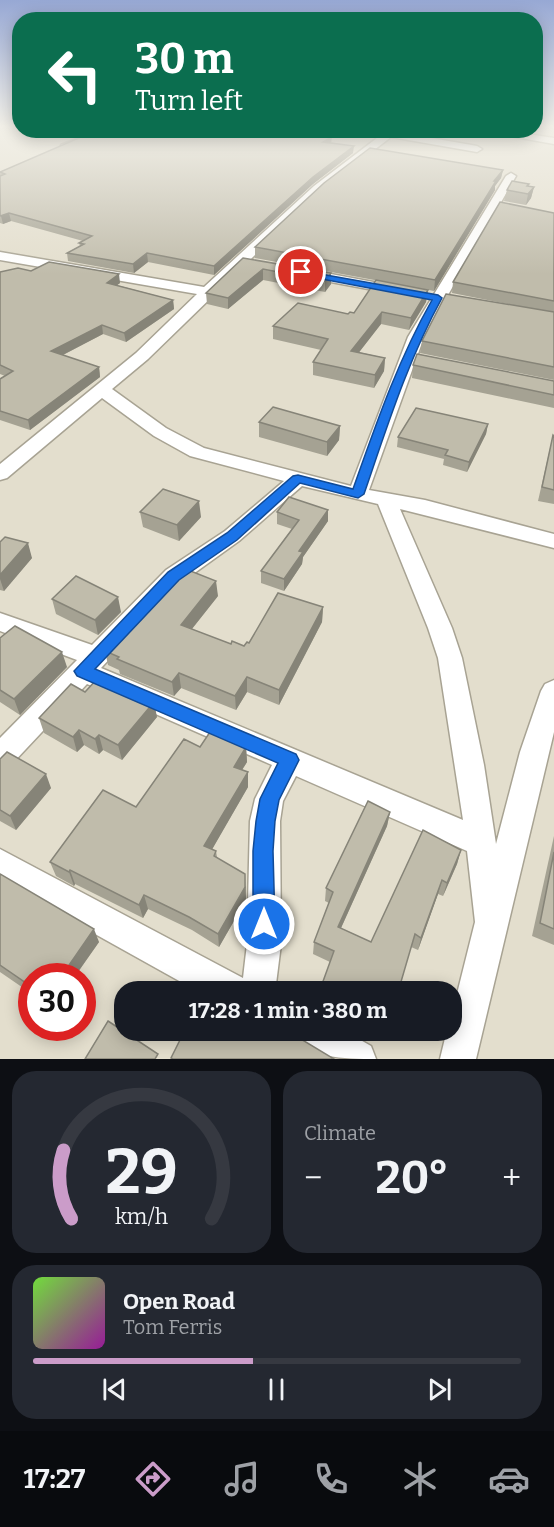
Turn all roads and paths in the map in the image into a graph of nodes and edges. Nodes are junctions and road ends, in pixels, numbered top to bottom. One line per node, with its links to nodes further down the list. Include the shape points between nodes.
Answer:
1 (335, 175): 4 (street)
2 (511, 176): 10 (street, via 499,206)
3 (0, 256): 5 (street)
4 (239, 261): 6 (street); 9 (street)
5 (45, 265): 8 (street); 9 (street)
6 (260, 265)
7 (291, 270): 10 (street)
8 (11, 272)
9 (207, 292): 13 (street, via 142,356)
10 (432, 297): 11 (street)
11 (408, 358): 12 (street); 16 (street)
12 (429, 362)
13 (101, 389): 14 (street); 15 (street, via 160,432 197,452)
14 (0, 474)
15 (298, 479): 16 (street); 20 (street, via 232,536 174,576)
16 (358, 494): 17 (street)
17 (386, 499): 18 (street); 24 (street, via 450,658)
18 (554, 541)
19 (0, 622): 20 (street)
20 (89, 664): 22 (street); 23 (street)
21 (554, 692): 26 (street, via 534,752)
22 (0, 758)
23 (290, 760): 24 (street); 28 (street, via 270,799 266,821 264,944)
24 (481, 842): 26 (street)
25 (0, 864): 27 (street)
26 (492, 924): 31 (street)
27 (214, 981)
28 (259, 981)
29 (326, 1041): 30 (street)
30 (358, 1059)
31 (458, 1059)

